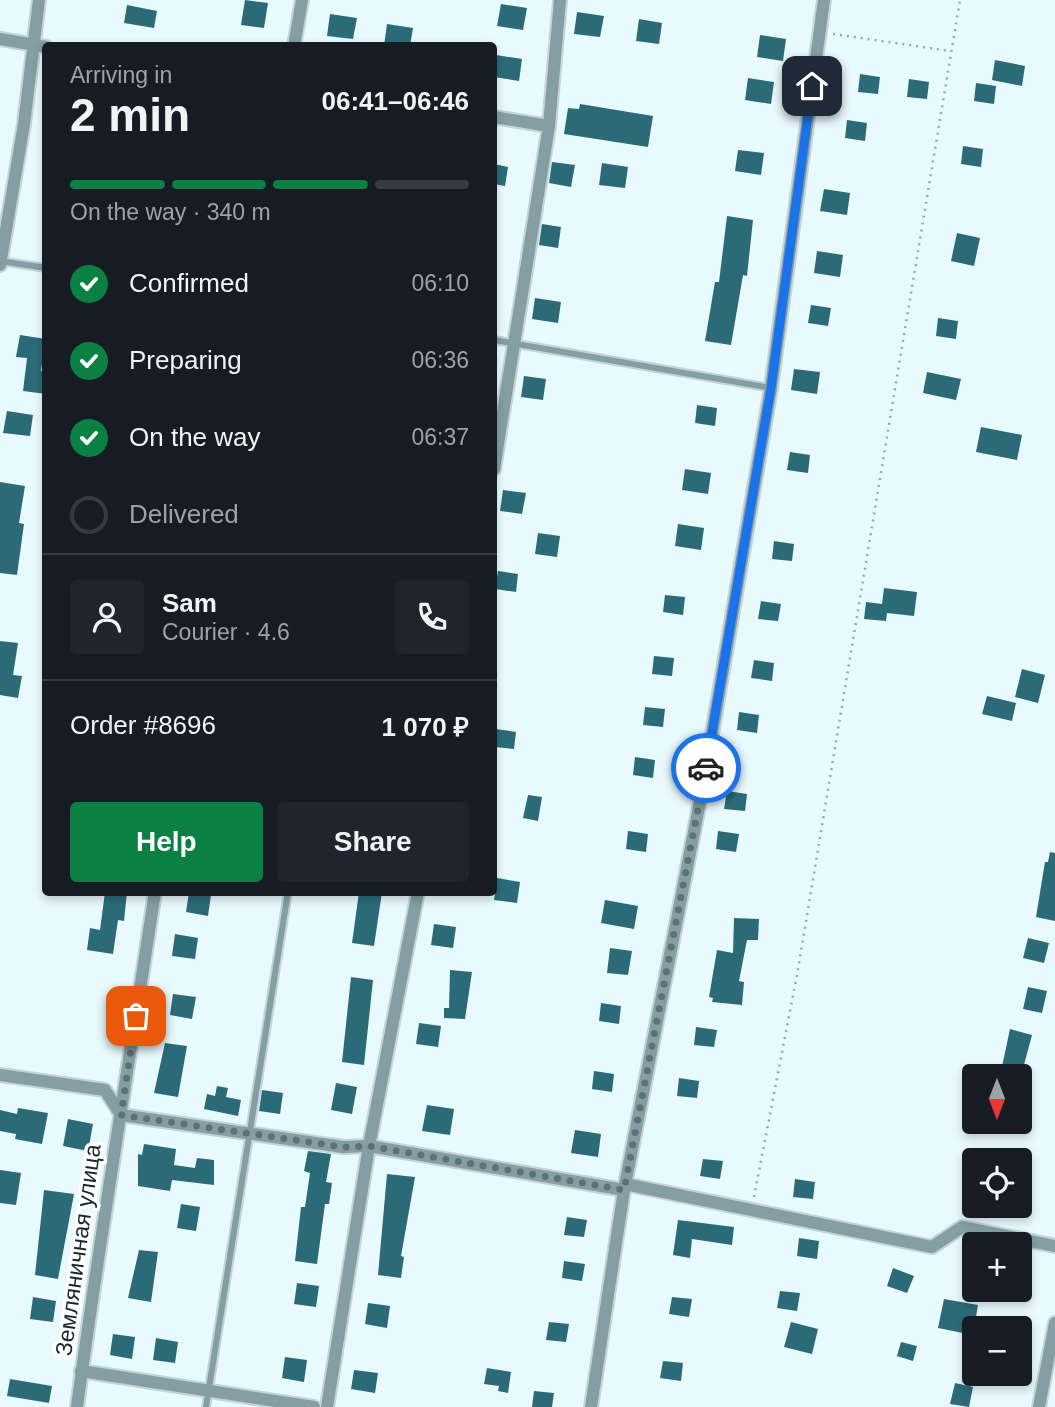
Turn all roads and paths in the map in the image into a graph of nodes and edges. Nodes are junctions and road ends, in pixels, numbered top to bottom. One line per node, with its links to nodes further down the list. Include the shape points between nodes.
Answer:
1 (39, 0): 9 (street)
2 (302, 0): 8 (street)
3 (559, 0): 12 (street)
4 (824, 0): 6 (street)
5 (960, 0): 10 (path)
6 (819, 32): 10 (path); 17 (street)
7 (0, 40): 9 (street)
8 (295, 42)
9 (40, 46): 13 (street)
10 (950, 51): 27 (path, via 797,975)
11 (497, 117): 12 (street)
12 (549, 126): 16 (street)
13 (0, 262): 14 (lane)
14 (42, 267)
15 (497, 341): 16 (lane)
16 (514, 344): 17 (lane); 18 (street)
17 (771, 388): 26 (street, via 704,781)
18 (497, 450)
19 (154, 896): 23 (street, Земляничная улица)
20 (287, 896): 24 (lane)
21 (417, 896): 25 (street)
22 (0, 1075): 23 (street, via 105,1090)
23 (121, 1115): 24 (street); 30 (street, Земляничная улица)
24 (251, 1133): 25 (street, via 343,1147); 31 (lane)
25 (369, 1146): 26 (street); 35 (street)
26 (624, 1187): 27 (street); 36 (street)
27 (752, 1210): 28 (street, via 932,1247 962,1227)
28 (1055, 1246)
29 (1055, 1323): 37 (street)
30 (82, 1371): 31 (street); 32 (street, Земляничная улица)
31 (209, 1391): 33 (lane); 34 (street)
32 (77, 1407)
33 (206, 1407)
34 (314, 1407)
35 (327, 1407)
36 (591, 1407)
37 (1039, 1407)

